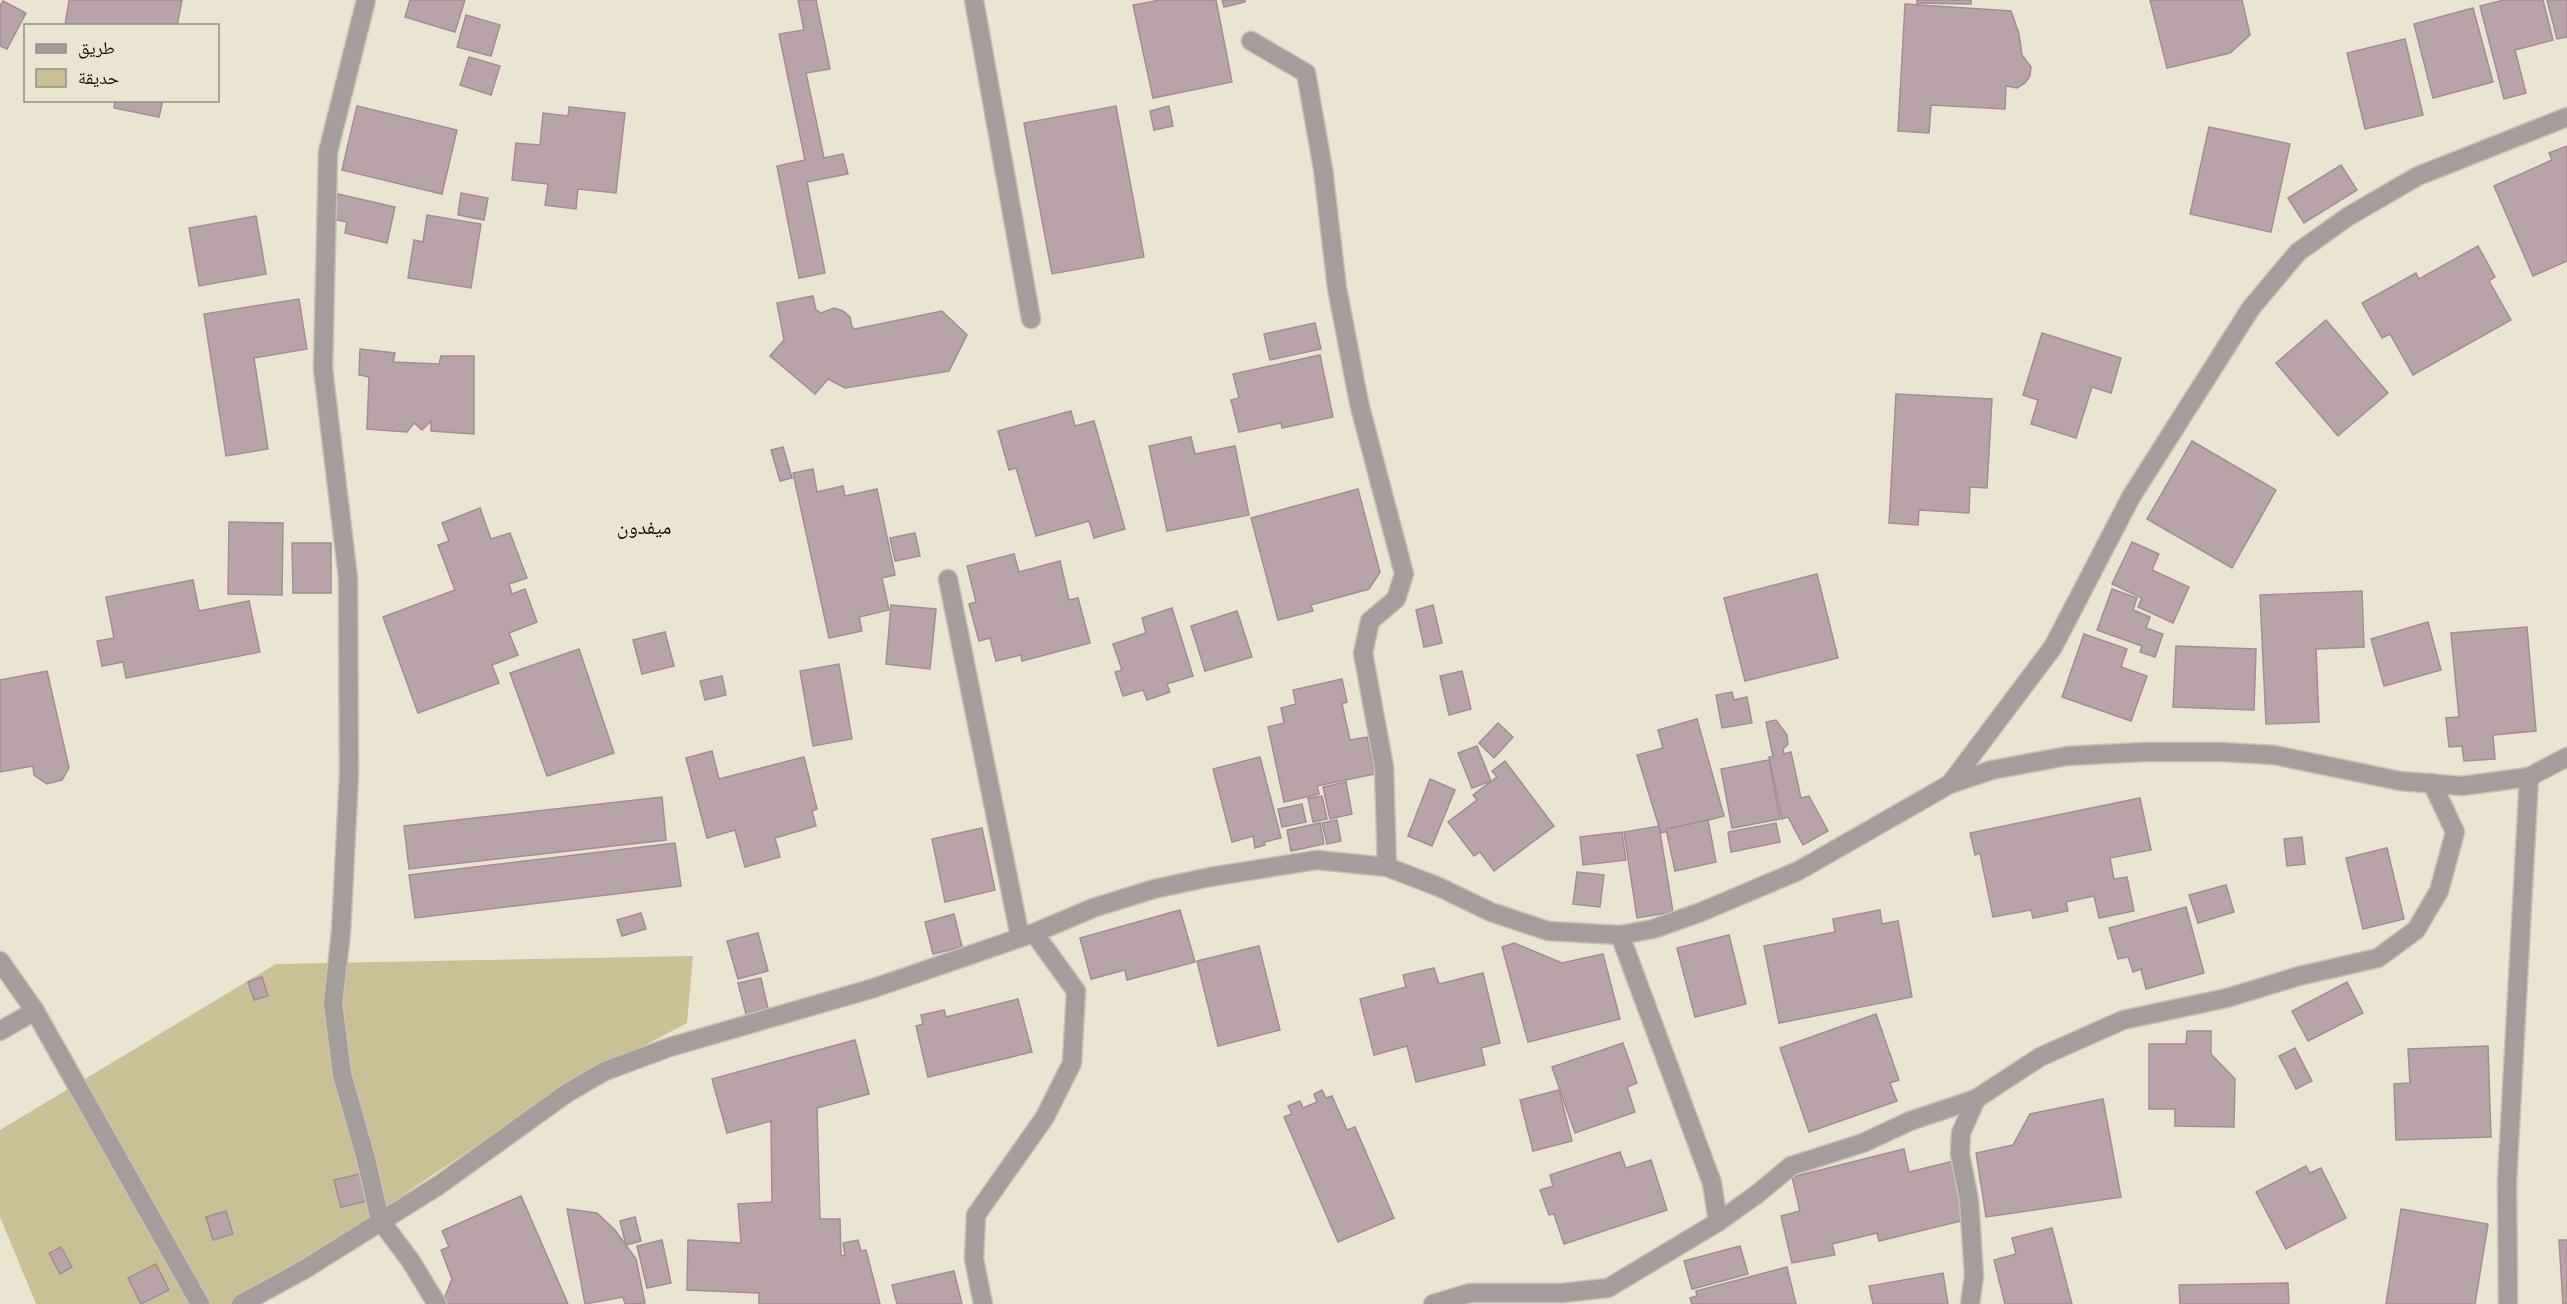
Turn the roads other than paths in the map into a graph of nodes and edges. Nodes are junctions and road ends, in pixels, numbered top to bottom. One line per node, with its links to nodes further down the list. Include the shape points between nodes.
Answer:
1 (366, 0): 18 (street, via 328,152 323,369 348,578 349,774 341,932 333,1003 342,1074)
2 (974, 0): 5 (street)
3 (1251, 41): 11 (street, via 1306,73 1323,169 1337,288 1359,403 1404,574 1396,600 1370,621 1363,653 1384,766)
4 (2567, 117): 10 (street, via 2418,176 2349,216 2298,252 2251,308 2131,497 2053,647)
5 (1031, 320)
6 (948, 579): 12 (street)
7 (2567, 757): 8 (street)
8 (2529, 777): 9 (street, via 2462,786); 26 (street, via 2507,1181)
9 (2432, 783): 10 (street, via 2400,781 2274,756 2144,752 2067,756 1992,770); 17 (street, via 2455,832 2439,891 2416,930 2378,958 2227,998 2123,1020 2040,1057)
10 (1950, 784): 13 (street, via 1798,871 1701,912 1653,929)
11 (1387, 867): 12 (street, via 1317,860 1210,877 1093,908); 13 (street, via 1491,912 1548,931)
12 (1027, 935): 18 (street, via 874,988 670,1047 605,1071 567,1093 439,1185); 23 (street, via 1076,991 1072,1063 1045,1117 976,1215 974,1259)
13 (1620, 935): 19 (street, via 1712,1183)
14 (0, 961): 15 (street)
15 (35, 1011): 16 (street); 20 (street)
16 (0, 1031)
17 (1976, 1098): 19 (street, via 1910,1121 1863,1143 1791,1166); 25 (street, via 1961,1133 1960,1154 1969,1200 1974,1275)
18 (380, 1220): 21 (street, via 305,1269); 22 (street)
19 (1718, 1222): 24 (street, via 1608,1288 1562,1293 1470,1293)
20 (200, 1304)
21 (241, 1304)
22 (436, 1304)
23 (983, 1304)
24 (1433, 1304)
25 (1970, 1304)
26 (2508, 1304)

